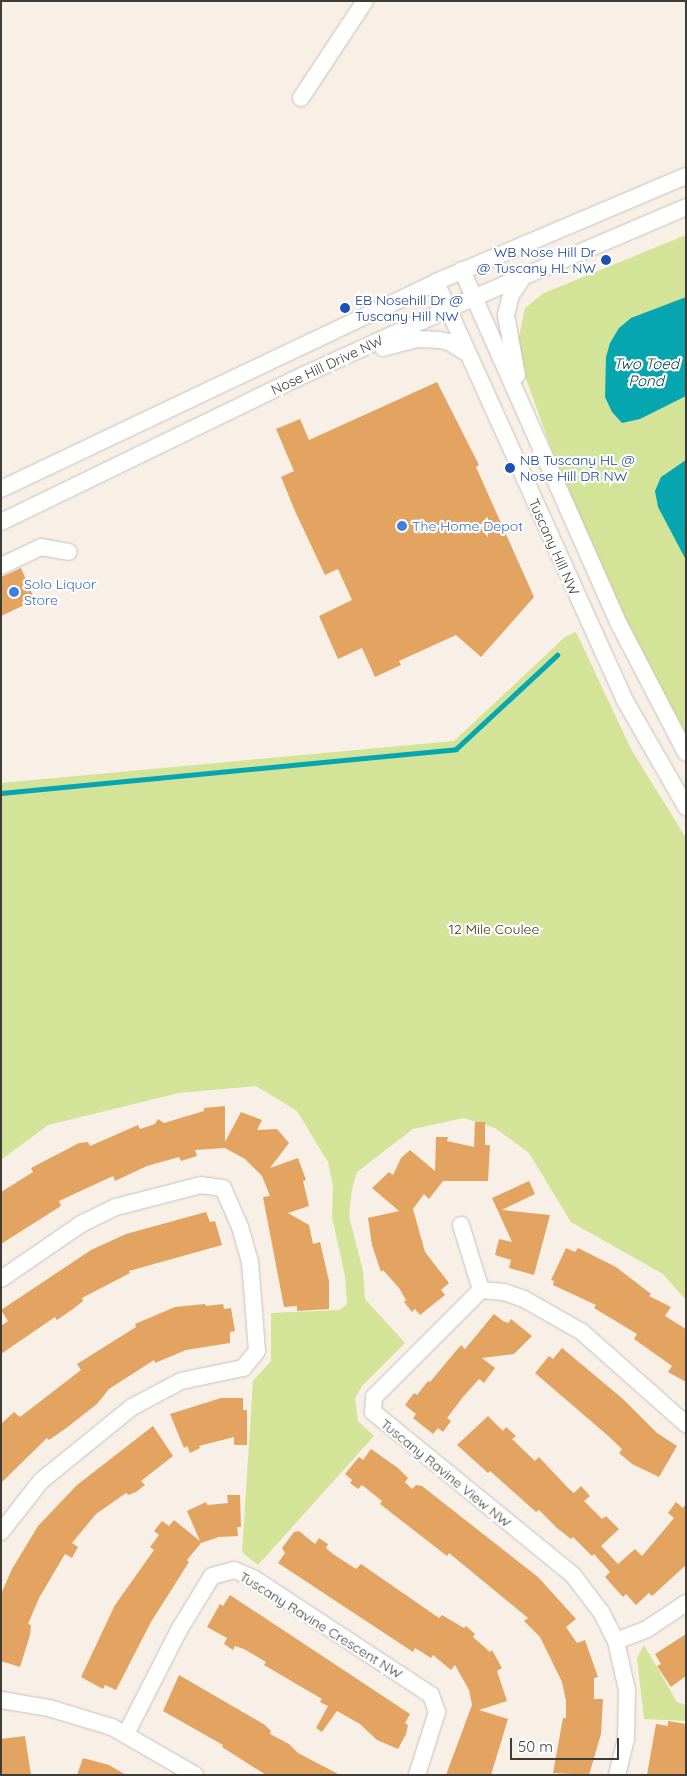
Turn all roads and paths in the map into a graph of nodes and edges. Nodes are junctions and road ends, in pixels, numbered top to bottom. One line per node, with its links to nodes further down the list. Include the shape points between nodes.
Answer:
1 (365, 1): 2 (street)
2 (301, 98)
3 (686, 176): 5 (street, Nose Hill Drive NW)
4 (686, 207): 6 (street, Nose Hill Drive NW)
5 (462, 270): 7 (street, Nose Hill Drive NW); 8 (street, Tuscany Hill NW)
6 (524, 276): 8 (street, Nose Hill Drive NW); 12 (street, via 512,296 506,315)
7 (436, 282): 9 (street, Tuscany Hill NW); 13 (street, Nose Hill Drive NW)
8 (474, 298): 9 (street, Nose Hill Drive NW); 12 (street, Tuscany Hill NW)
9 (448, 310): 10 (street, Tuscany Hill NW); 11 (street, Nose Hill Drive NW)
10 (468, 354): 11 (street, via 449,342 416,339); 18 (street, Tuscany Hill NW, via 624,699)
11 (306, 374): 14 (street, Nose Hill Drive NW)
12 (526, 414): 17 (street, Tuscany Hill NW, via 624,634)
13 (1, 489)
14 (1, 522)
15 (69, 552): 16 (street, via 41,547)
16 (1, 566)
17 (686, 753)
18 (686, 807)
19 (460, 1225): 21 (street)
20 (1, 1279): 23 (street, via 81,1224 116,1207 201,1185 223,1188 240,1227 250,1262 257,1351 243,1368 181,1381 132,1407 41,1482)
21 (481, 1290): 22 (street, via 504,1292 524,1299 582,1332); 25 (street, Tuscany Ravine View NW, via 374,1397 372,1412 573,1574 601,1612)
22 (686, 1424)
23 (1, 1532)
24 (686, 1604): 25 (street, via 647,1629)
25 (616, 1642): 30 (street, Tuscany Ravine View NW, via 628,1707 626,1739)
26 (1, 1700): 27 (street, via 49,1708)
27 (126, 1734): 28 (street); 29 (street, Tuscany Ravine Crescent NW, via 179,1630 212,1576 234,1570 253,1578 431,1695 437,1712)
28 (195, 1775)
29 (417, 1775)
30 (617, 1775)

